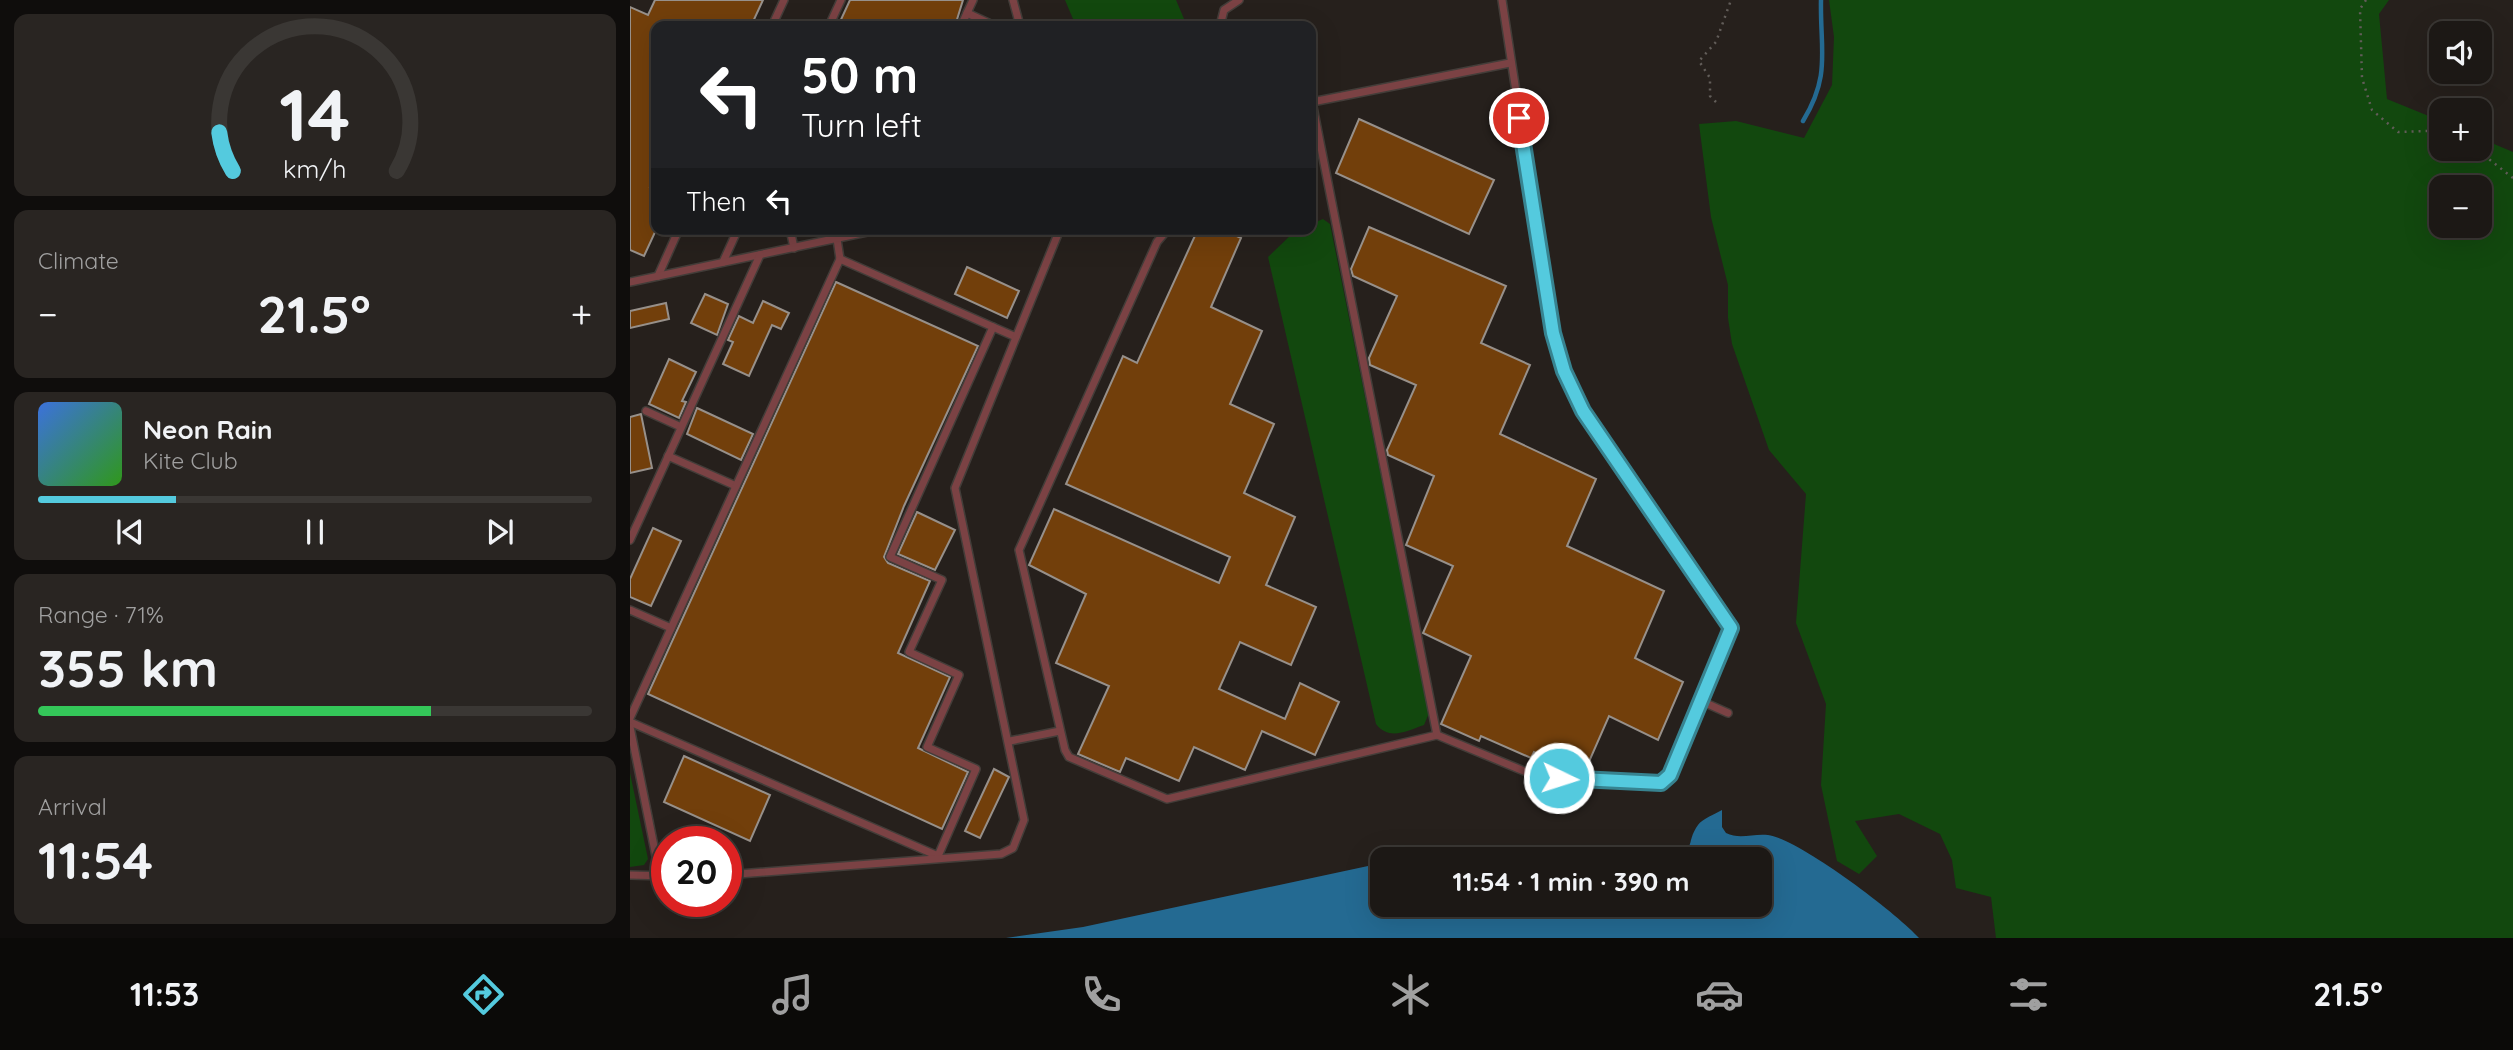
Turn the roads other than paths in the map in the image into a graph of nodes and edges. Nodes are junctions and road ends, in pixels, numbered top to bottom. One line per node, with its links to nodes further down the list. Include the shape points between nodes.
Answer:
1 (784, 0): 8 (lane)
2 (841, 0): 9 (lane)
3 (973, 0): 7 (lane)
4 (1013, 0): 12 (lane)
5 (1239, 0): 13 (lane, via 1224,10)
6 (1502, 0): 14 (lane)
7 (967, 13): 10 (lane); 11 (lane)
8 (774, 21)
9 (831, 21)
10 (963, 21)
11 (984, 21)
12 (1019, 21)
13 (1221, 21)
14 (1510, 63): 15 (lane); 39 (lane, via 1553,333 1564,371 1583,411 1731,628)
15 (1316, 101)
16 (1316, 127): 44 (lane)
17 (676, 235): 28 (lane)
18 (735, 235): 27 (lane)
19 (791, 235): 24 (lane)
20 (850, 235): 23 (lane)
21 (1058, 235): 31 (lane)
22 (1163, 235): 43 (lane, via 1019,550)
23 (836, 239): 24 (lane); 26 (lane)
24 (794, 247): 25 (lane)
25 (760, 255): 27 (lane); 33 (lane)
26 (840, 259): 30 (lane); 35 (lane)
27 (723, 262): 28 (lane)
28 (658, 276): 29 (lane)
29 (630, 282)
30 (993, 327): 31 (lane); 47 (lane, via 890,557 942,580 909,652 959,674 927,747 976,769)
31 (1016, 337): 45 (lane, via 955,488)
32 (646, 411): 33 (lane)
33 (681, 427): 34 (lane)
34 (668, 456): 35 (lane); 36 (lane)
35 (736, 486): 38 (lane)
36 (630, 540)
37 (630, 610): 38 (lane)
38 (671, 628): 41 (lane)
39 (1701, 701): 40 (lane); 44 (lane, via 1670,775 1661,783 1536,776)
40 (1728, 713)
41 (630, 720): 47 (lane)
42 (630, 727): 46 (lane)
43 (1060, 731): 44 (lane, via 1069,757 1167,799); 45 (lane)
44 (1437, 735)
45 (1010, 741): 47 (lane, via 1024,820 1013,848 1001,854)
46 (653, 826)
47 (938, 858): 48 (lane)
48 (742, 874)
49 (630, 875): 50 (lane)
50 (651, 876)

